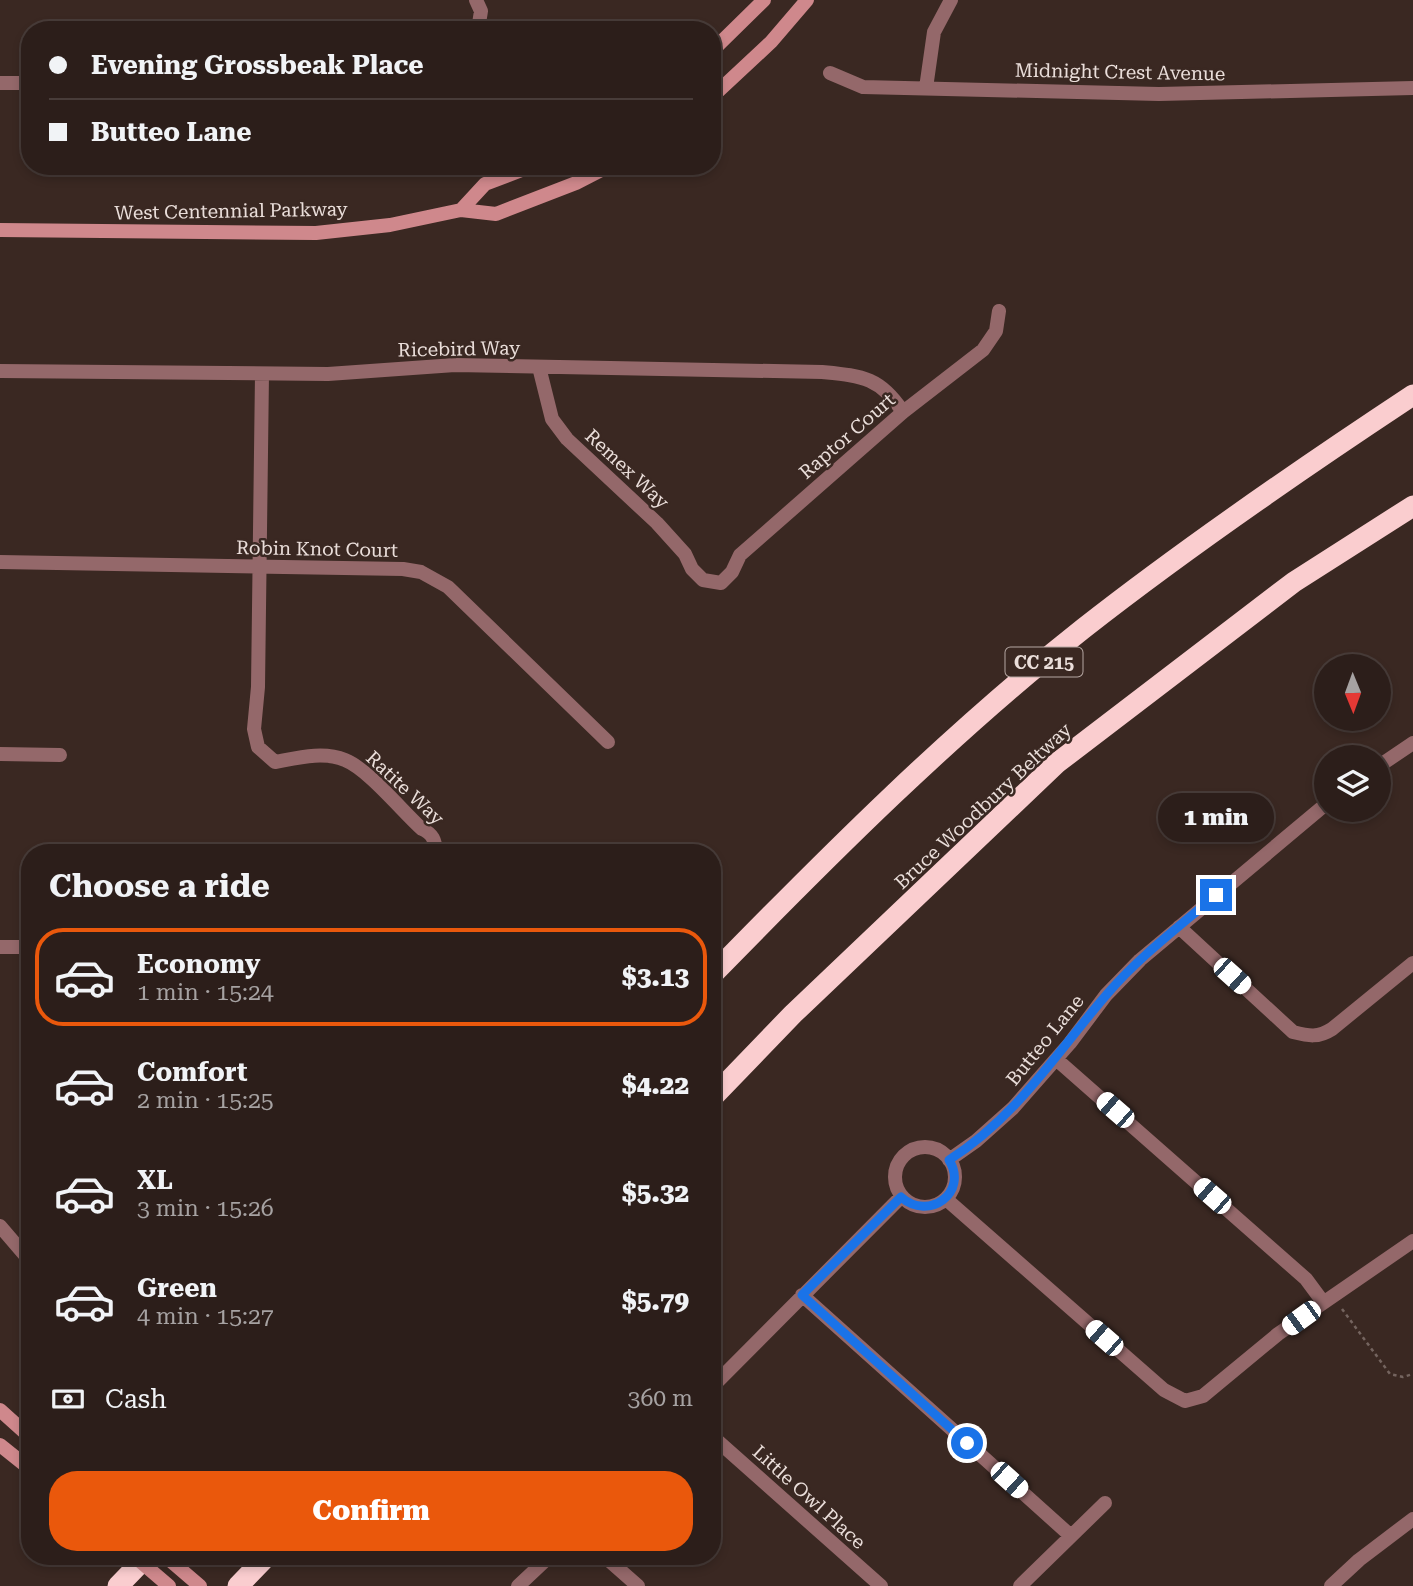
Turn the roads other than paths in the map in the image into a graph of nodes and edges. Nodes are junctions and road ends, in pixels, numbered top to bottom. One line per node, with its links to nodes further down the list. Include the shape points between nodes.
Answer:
1 (476, 0): 5 (street)
2 (764, 0): 6 (main road)
3 (807, 0): 12 (main road, via 771,43)
4 (951, 0): 10 (street, via 934,32)
5 (480, 21)
6 (721, 42)
7 (830, 73): 10 (street, Midnight Crest Avenue, via 863,87)
8 (0, 83): 9 (street)
9 (21, 83)
10 (926, 88): 11 (street, Midnight Crest Avenue, via 1159,94)
11 (1413, 88)
12 (721, 89)
13 (508, 175): 15 (main road, via 485,184)
14 (592, 175): 15 (main road, West Centennial Parkway, via 496,214)
15 (461, 210): 16 (main road, West Centennial Parkway, via 390,225 316,233)
16 (0, 230)
17 (999, 311): 22 (street, Raptor Court, via 996,331 983,349)
18 (539, 367): 20 (street, Ricebird Way, via 455,365 328,374); 22 (street, Ricebird Way, via 854,375 878,383); 26 (street, Remex Way, via 552,419 567,439 657,523 703,580)
19 (0, 371): 20 (street, Ricebird Way)
20 (262, 373): 25 (street)
21 (1413, 395): 38 (highway, CC 215, via 1301,469 1084,628 864,823)
22 (903, 412): 26 (street, Raptor Court, via 740,555 721,583)
23 (1413, 506): 40 (highway, Bruce Woodbury Beltway, via 1294,582 1057,763 793,1014)
24 (0, 562): 25 (street, Robin Knot Court)
25 (259, 567): 27 (street, Robin Knot Court, via 403,569 436,579); 33 (street, Ratite Way, via 254,729 263,753 275,762 327,756 346,760 430,833)
26 (712, 582)
27 (608, 742)
28 (1413, 743): 31 (street)
29 (0, 754): 30 (street)
30 (60, 755)
31 (1391, 758)
32 (1314, 814): 34 (street, Butteo Lane)
33 (434, 844)
34 (1179, 927): 37 (street, via 1293,1032 1308,1036 1321,1036 1332,1029); 39 (street, Butteo Lane, via 1120,979)
35 (0, 947): 36 (street)
36 (21, 947)
37 (1413, 963)
38 (721, 966)
39 (1056, 1059): 41 (street, Butteo Lane, via 995,1126); 48 (street)
40 (721, 1089)
41 (949, 1160): 42 (street, via 929,1147 904,1155 895,1175); 43 (street, via 955,1180)
42 (901, 1197): 43 (street, via 920,1207); 47 (street)
43 (946, 1199): 48 (street, via 1164,1390 1185,1401 1203,1396 1246,1358)
44 (0, 1226): 46 (street)
45 (1413, 1241): 48 (street)
46 (21, 1250)
47 (802, 1295): 49 (street); 57 (street)
48 (1328, 1299)
49 (721, 1378)
50 (0, 1410): 51 (main road)
51 (21, 1429)
52 (721, 1444): 70 (street, Little Owl Place)
53 (0, 1445): 54 (main road)
54 (21, 1462)
55 (1105, 1503): 57 (street)
56 (1413, 1519): 72 (street)
57 (1070, 1536): 71 (street)
58 (138, 1565): 64 (highway)
59 (144, 1565): 65 (main road, bridge)
60 (176, 1565): 66 (main road)
61 (258, 1565): 67 (highway)
62 (540, 1565): 68 (street)
63 (614, 1565): 69 (street)
64 (118, 1586)
65 (169, 1586)
66 (200, 1586)
67 (238, 1586)
68 (518, 1586)
69 (638, 1586)
70 (881, 1586)
71 (1020, 1586)
72 (1331, 1586)

